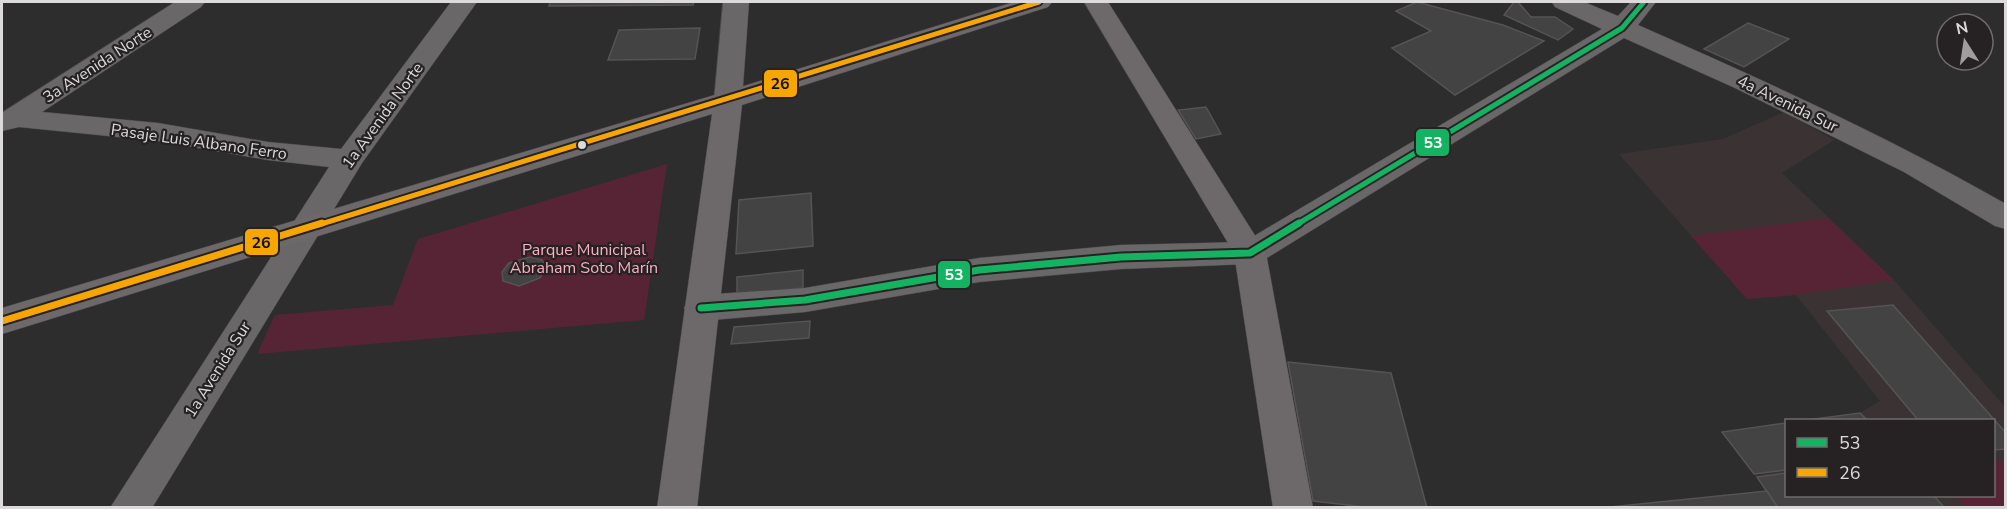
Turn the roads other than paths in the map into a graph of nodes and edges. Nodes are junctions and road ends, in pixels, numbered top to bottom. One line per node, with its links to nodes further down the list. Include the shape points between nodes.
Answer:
1 (192, 2): 10 (street, 3a Avenida Norte)
2 (464, 2): 11 (street, 1a Avenida Norte)
3 (736, 2): 9 (street)
4 (1039, 2): 9 (main road)
5 (1095, 2): 14 (main road)
6 (1564, 2): 8 (street, 4a Avenida Sur)
7 (1644, 2): 8 (street)
8 (1622, 28): 12 (street, 4a Avenida Sur, via 1745,81 1915,165); 14 (street)
9 (728, 100): 13 (main road); 15 (main road)
10 (7, 121): 11 (street, Pasaje Luis Albano Ferro, via 158,132 268,151)
11 (349, 159): 13 (street, 1a Avenida Norte)
12 (2006, 218)
13 (304, 230): 16 (main road); 17 (street, 1a Avenida Sur)
14 (1250, 253): 15 (street, via 1121,257 979,270 805,300); 19 (main road)
15 (701, 308): 18 (main road)
16 (2, 321)
17 (130, 507)
18 (677, 507)
19 (1293, 507)

